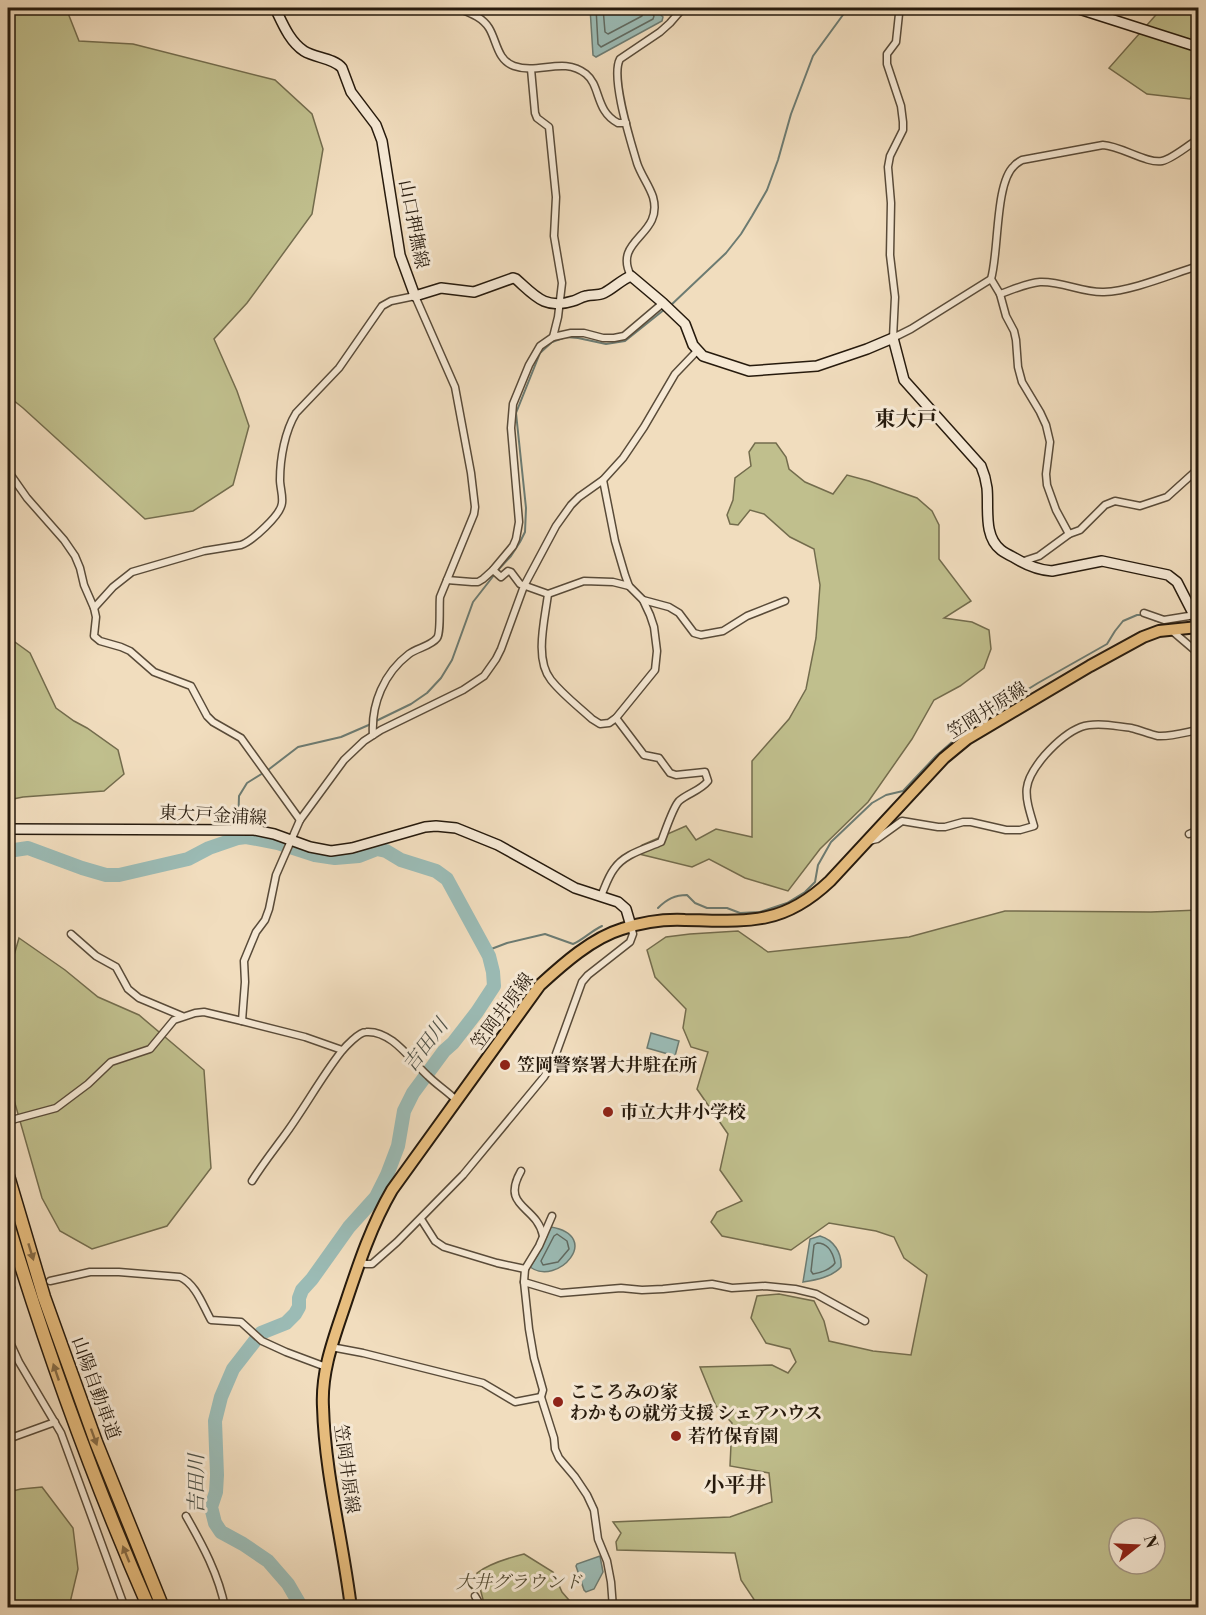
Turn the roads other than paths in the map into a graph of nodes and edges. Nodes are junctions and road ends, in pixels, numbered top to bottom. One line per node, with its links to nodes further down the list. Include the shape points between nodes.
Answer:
1 (275, 8): 16 (main road, 山口押撫線, via 293,42 302,50 339,64 354,98 376,125 400,255)
2 (458, 8): 9 (street, via 483,21 505,61)
3 (672, 8): 7 (street)
4 (683, 8): 7 (street)
5 (902, 8): 20 (street, via 896,42 887,54 903,122 888,167 895,297)
6 (1076, 8): 8 (main road)
7 (673, 19): 10 (street, via 617,64)
8 (1198, 47)
9 (531, 69): 10 (street, via 564,65 580,70 593,83 605,112 614,121); 17 (street, via 535,113 549,127 556,197 554,236 562,283)
10 (626, 123): 13 (street, via 638,165 654,200 652,219 627,257)
11 (1198, 140): 14 (street, via 1164,161 1103,145 1022,160 1012,166 1003,186)
12 (1198, 266): 15 (street, via 1108,292 1039,282)
13 (631, 276): 17 (main road, via 598,296); 18 (main road)
14 (991, 279): 15 (street); 20 (street)
15 (1000, 294): 25 (street, via 1014,331 1022,382 1046,425 1050,442 1047,485)
16 (416, 296): 17 (main road, 山口押撫線, via 441,288 474,292 513,278 545,303); 28 (street, via 455,387 475,507); 34 (street, via 382,306 339,368 296,413 281,463 282,505 256,535 245,544 204,551 132,572)
17 (559, 304): 19 (street)
18 (666, 306): 19 (street, via 624,336 603,338 571,333); 21 (main road, via 685,324)
19 (553, 337): 27 (street, via 540,346 513,404 518,532)
20 (893, 338): 21 (main road, via 817,366 749,371); 26 (main road, via 904,380 981,466 991,534 1000,549)
21 (697, 351): 24 (street, via 675,374 623,458)
22 (1198, 469): 25 (street, via 1167,497 1140,506 1115,501)
23 (8, 471): 34 (street, via 75,556)
24 (603, 480): 29 (street, via 571,505); 30 (street, via 618,554)
25 (1070, 534): 26 (street, via 1039,556)
26 (1021, 562): 36 (main road, via 1045,571 1102,561 1159,572 1177,582)
27 (495, 572): 28 (street, via 478,582); 29 (street, via 501,577 511,572)
28 (447, 580): 41 (street, via 439,605 439,635 408,655 383,685 377,696)
29 (524, 586): 31 (street); 41 (street, via 501,649 484,676 463,690)
30 (629, 586): 31 (street, via 584,581); 32 (street)
31 (548, 594): 39 (street, via 542,636 546,671 600,724)
32 (643, 600): 33 (street, via 679,613 694,633 701,635 723,631 747,616); 39 (street, via 654,627 657,662 655,670)
33 (785, 602)
34 (94, 608): 42 (street, via 94,636 130,651 154,672 191,686 207,716 241,738)
35 (1144, 613): 36 (street, via 1164,621)
36 (1198, 620): 37 (main road, 笠岡井原線)
37 (1170, 629): 38 (street); 46 (main road, 笠岡井原線, via 1143,637 967,739 944,758)
38 (1198, 653)
39 (616, 718): 48 (street, via 644,755 659,758 670,773 705,772 708,781 676,804 661,842 617,865)
40 (1198, 730): 46 (street, via 1161,736 1115,726 1081,727 1050,749 1026,784 1034,826 1006,830 971,822 938,827 902,821)
41 (373, 732): 42 (street, via 344,760)
42 (300, 820): 47 (street)
43 (8, 829): 47 (main road, 東大戸金浦線, via 232,829 263,831)
44 (1198, 830): 45 (street)
45 (1189, 834)
46 (868, 841): 49 (main road, 笠岡井原線, via 819,891 781,913 740,921 668,920)
47 (290, 846): 48 (main road, 東大戸金浦線, via 341,850 425,827 446,826 498,845 575,888); 52 (street, via 276,875 265,920 244,961)
48 (602, 896): 49 (main road, 東大戸金浦線, via 626,909)
49 (631, 926): 54 (main road, 笠岡井原線, via 614,931 567,960 540,985); 60 (street, via 630,942 582,982 544,1077 463,1175)
50 (71, 934): 51 (street, via 116,967 128,989 139,998)
51 (183, 1017): 52 (street, via 204,1012); 55 (street, via 174,1020 150,1049 111,1062 56,1108)
52 (242, 1021): 53 (street)
53 (342, 1050): 54 (street, via 361,1033 381,1035 401,1048); 58 (street)
54 (456, 1100): 63 (main road, 笠岡井原線, via 392,1190)
55 (8, 1121)
56 (521, 1171): 62 (street, via 515,1182 516,1197 539,1224)
57 (8, 1176): 78 (highway, 山陽自動車道, one-way to 78, via 44,1297 96,1442)
58 (252, 1181)
59 (552, 1216): 62 (street)
60 (420, 1219): 63 (street, via 372,1264); 64 (street, via 444,1247)
61 (8, 1224): 77 (highway, 山陽自動車道, one-way to 61, via 81,1442)
62 (543, 1236): 64 (street)
63 (360, 1262): 69 (main road, 笠岡井原線)
64 (525, 1269): 66 (street)
65 (51, 1281): 70 (street, via 90,1272 180,1277 193,1288 211,1320 241,1322 262,1341)
66 (524, 1282): 67 (street, via 561,1293 712,1284 786,1288 816,1294); 71 (street, via 534,1358 543,1390)
67 (866, 1321)
68 (8, 1338): 72 (street)
69 (331, 1347): 70 (main road, 笠岡井原線); 71 (street, via 483,1383 515,1402)
70 (326, 1366): 80 (main road, 笠岡井原線, via 322,1406 325,1438)
71 (541, 1397): 82 (street, via 559,1458 594,1510)
72 (55, 1422): 73 (street); 76 (street)
73 (8, 1439)
74 (186, 1516): 79 (street, via 203,1546)
75 (475, 1596): 81 (street)
76 (125, 1608)
77 (149, 1608)
78 (163, 1608)
79 (225, 1608)
80 (351, 1608)
81 (482, 1608)
82 (613, 1608)

